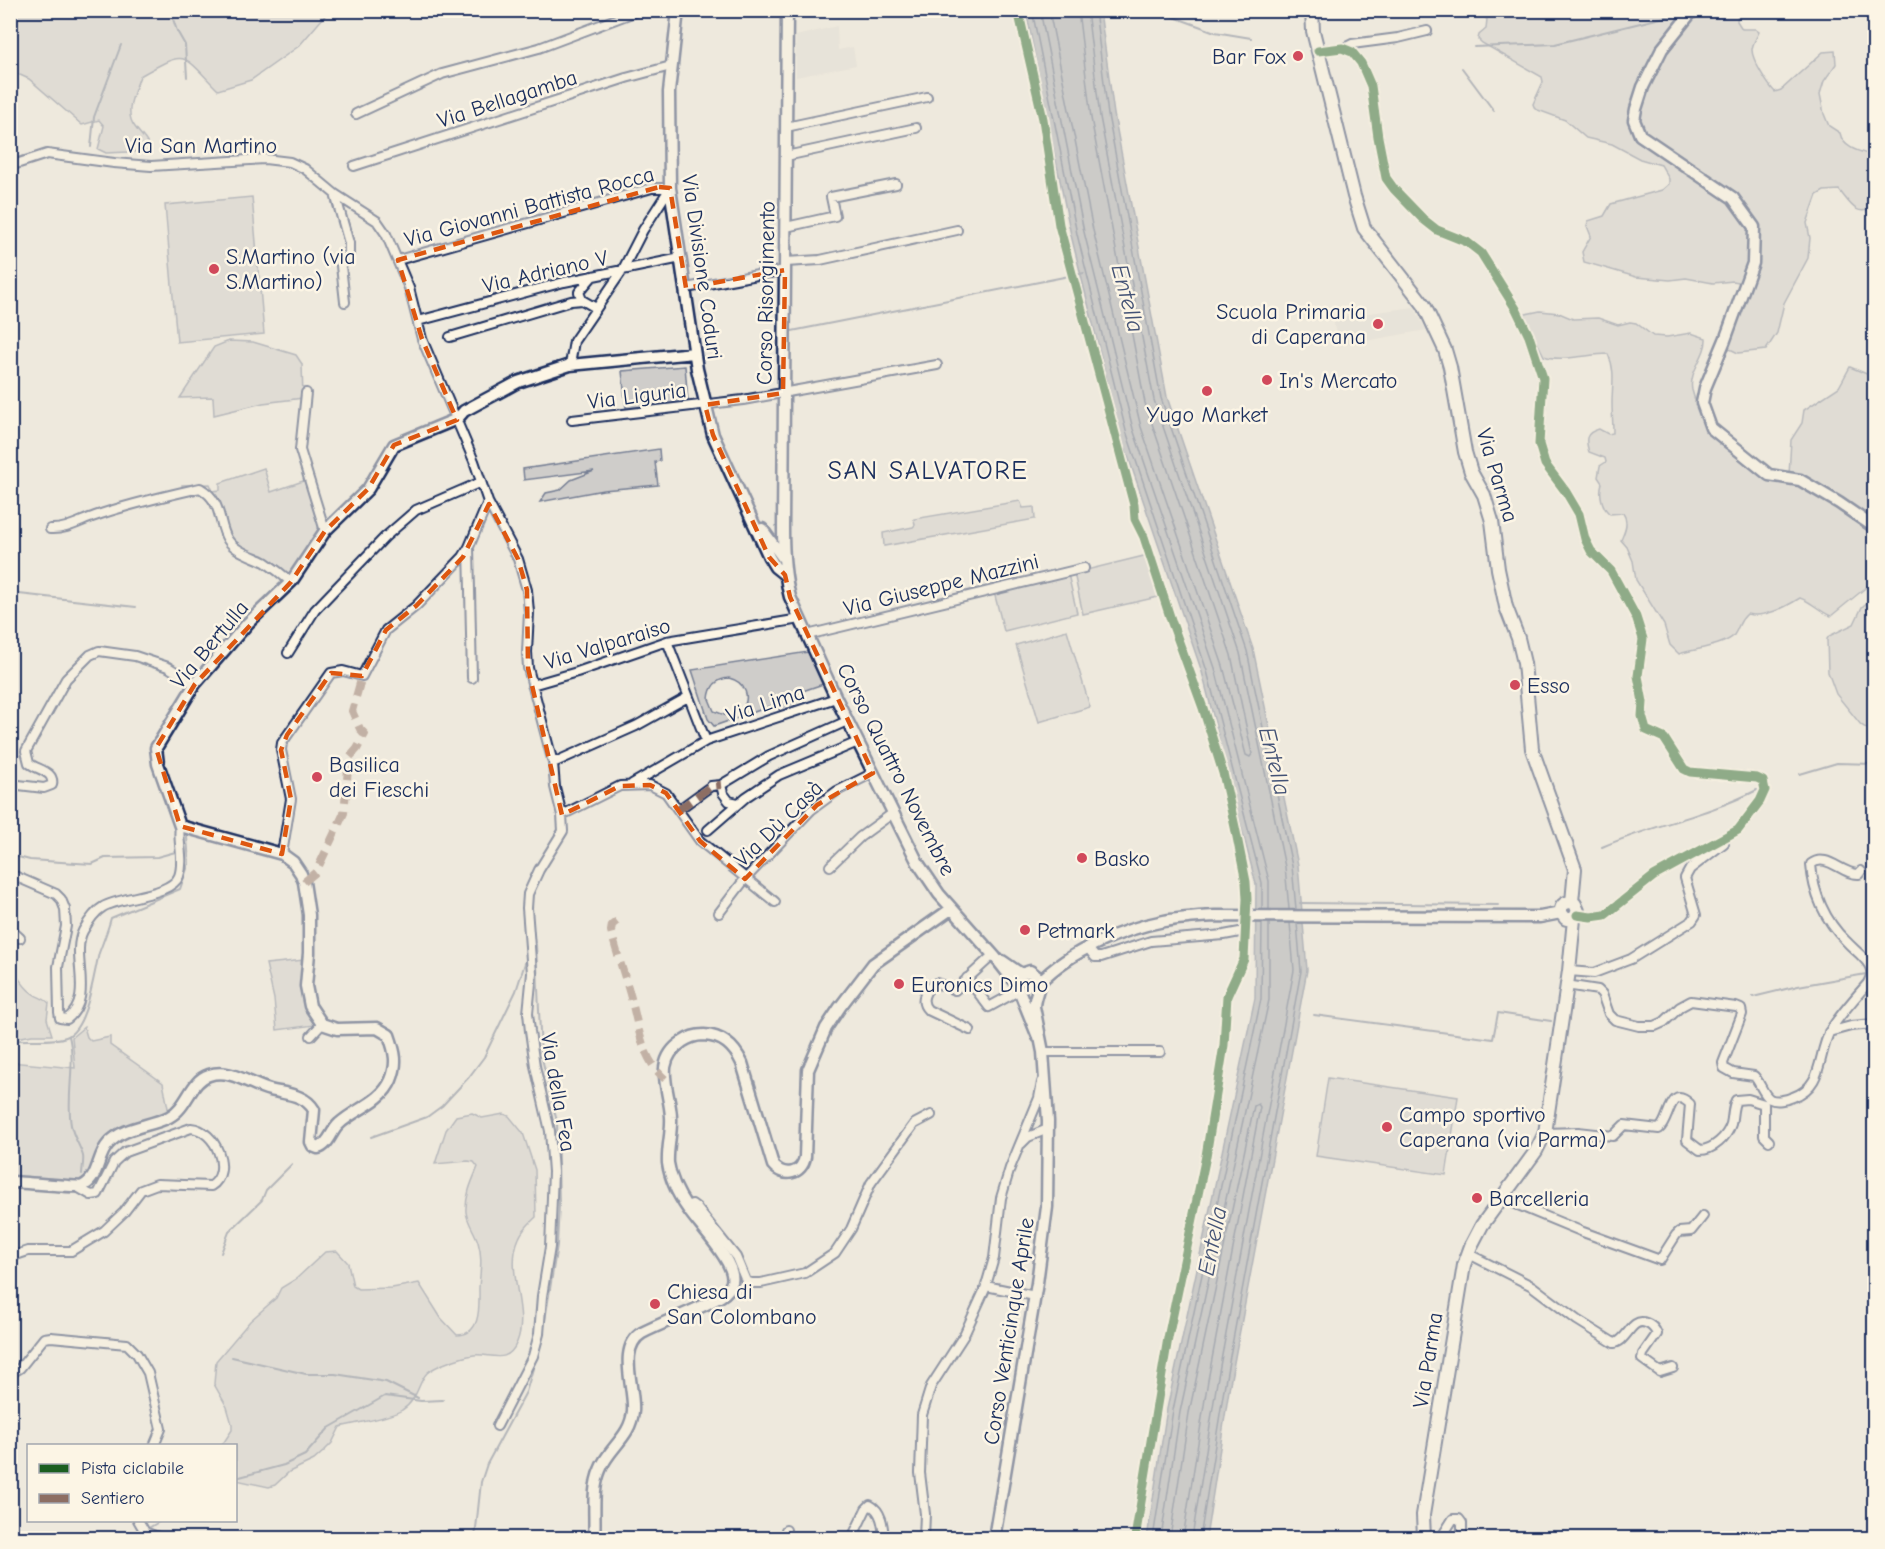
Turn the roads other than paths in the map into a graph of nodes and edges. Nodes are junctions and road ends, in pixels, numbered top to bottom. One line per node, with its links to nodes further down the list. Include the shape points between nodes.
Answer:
1 (640, 10): 11 (street, via 539,48 442,74)
2 (678, 10): 9 (street, Via Divisione Coduri)
3 (787, 10): 12 (street, Corso Risorgimento)
4 (1312, 10): 8 (main road, Via Parma)
5 (1693, 10): 44 (street, via 1662,49 1634,120 1640,135 1733,198 1754,227 1753,263 1702,403 1711,428 1769,475 1800,480)
6 (1427, 31): 7 (street)
7 (1344, 48): 8 (street); 77 (street, via 1361,63 1371,86 1386,178 1423,219 1481,253 1529,336 1543,378 1539,444 1545,464 1579,514 1591,551 1611,571 1636,617 1643,639 1638,676 1646,730 1664,738 1690,772 1763,781 1765,790 1760,801 1746,822)
8 (1318, 51): 84 (main road, Via Parma, via 1364,228 1424,305 1450,367 1465,452 1492,521 1506,607 1522,654 1532,749 1575,869)
9 (671, 66): 16 (street, Via Bellagamba); 18 (street, Via Divisione Coduri)
10 (927, 97): 12 (street)
11 (356, 114)
12 (786, 127): 14 (street, Corso Risorgimento)
13 (916, 128): 14 (street)
14 (786, 156): 20 (street, Corso Risorgimento)
15 (10, 166): 19 (street, Via San Martino, via 47,154 151,166 265,159 290,162 305,169)
16 (354, 166)
17 (896, 184): 20 (street, via 831,197 835,216)
18 (670, 188): 22 (street, Via Divisione Coduri); 23 (street, Via Giovanni Battista Rocca, via 652,188); 25 (street)
19 (335, 194): 23 (street, Via San Martino, via 377,221); 29 (street, via 349,243 349,254 341,266)
20 (786, 227): 24 (street, Corso Risorgimento)
21 (957, 230): 24 (street)
22 (681, 258): 25 (street, Via Adriano V); 27 (street, Via Divisione Coduri)
23 (398, 260): 31 (street, Via San Martino)
24 (785, 266): 27 (street); 37 (street, Corso Risorgimento)
25 (622, 271): 26 (street, Via Adriano V); 30 (street)
26 (592, 277): 28 (street, via 579,292); 31 (street, Via Adriano V)
27 (686, 288): 33 (street, Via Divisione Coduri)
28 (582, 300): 30 (street); 32 (street)
29 (345, 302)
30 (596, 308): 34 (street, via 574,341)
31 (418, 321): 39 (street, Via San Martino)
32 (450, 337)
33 (694, 353): 34 (street, Via Bertulla); 38 (street, Via Divisione Coduri)
34 (570, 365): 39 (street, Via Bertulla, via 518,382 464,411)
35 (937, 365): 37 (street, Via Liguria)
36 (306, 393): 47 (street, via 300,450)
37 (783, 393): 38 (street, Via Liguria); 45 (street, Corso Risorgimento)
38 (705, 405): 40 (street, Via Liguria); 43 (street, Via Divisione Coduri, via 713,435)
39 (457, 419): 41 (street, Via San Martino); 47 (street, Via Bertulla, via 394,445 368,489)
40 (572, 420)
41 (481, 482): 42 (street, Via della Fea); 57 (street, via 416,510 384,537 315,610)
42 (488, 502): 49 (street); 60 (street, Via della Fea, via 518,559 527,590 526,652)
43 (752, 519): 48 (street, Via Divisione Coduri); 52 (street, Via Divisione Coduri, via 769,558)
44 (1875, 526)
45 (783, 528): 48 (street); 50 (street, Corso Risorgimento)
46 (50, 530): 53 (street, via 200,488 209,493 218,509 228,540)
47 (325, 531): 53 (street, Via Bertulla)
48 (763, 531): 50 (street, Via Divisione Coduri)
49 (469, 547): 58 (street); 78 (street, via 416,606 386,630 362,676 343,671 331,674 282,743 291,800)
50 (783, 558): 52 (street, Corso Risorgimento)
51 (1083, 568): 55 (street, Via Giuseppe Mazzini)
52 (785, 575): 54 (street, Corso Quattro Novembre)
53 (291, 582): 59 (street, Via Bertulla, via 248,623)
54 (800, 619): 55 (street, Corso Quattro Novembre); 56 (street, Via Valparaiso)
55 (807, 635): 62 (street, Corso Quattro Novembre)
56 (668, 641): 60 (street, Via Valparaiso); 61 (street)
57 (288, 653)
58 (472, 678)
59 (195, 684): 68 (street, via 168,667 135,656 99,651 90,655 66,680 26,751 29,763 49,774 52,785 44,788); 75 (street, Via Bertulla, via 156,748)
60 (532, 685): 66 (street, Via della Fea)
61 (688, 698): 64 (street); 66 (street)
62 (836, 698): 63 (street, Corso Quattro Novembre); 64 (street, Via Lima)
63 (848, 721): 65 (street, Corso Quattro Novembre); 70 (street, via 769,756)
64 (706, 741): 69 (street, Via Lima)
65 (858, 742): 67 (street, Corso Quattro Novembre); 71 (street, via 779,775)
66 (553, 763): 74 (street, Via della Fea)
67 (873, 773): 73 (street, Corso Quattro Novembre); 82 (street, Via Dù Casà, via 817,805)
68 (10, 784)
69 (630, 785): 72 (street, via 650,786 666,793); 74 (street, Via Lima, via 620,786)
70 (721, 785): 71 (street, via 729,801); 72 (street, via 711,786)
71 (738, 803): 76 (street)
72 (678, 810): 82 (street, via 700,841)
73 (892, 813): 79 (street); 85 (street, Corso Quattro Novembre, via 918,863)
74 (562, 815): 126 (street, Via della Fea, via 563,831 539,870 528,894 527,909 532,973 528,1013 550,1131 553,1172 550,1247 533,1356)
75 (180, 826): 78 (street); 81 (street, via 182,854 175,881 155,892 103,907 82,933 79,1000 67,1018 60,1017 59,1012 58,968 67,918 61,899)
76 (708, 830)
77 (1731, 834): 88 (street, via 1654,876 1605,915); 94 (street, via 1729,841 1687,873 1685,878 1696,915 1692,921 1631,960 1594,973)
78 (282, 854): 100 (street, via 293,862 304,882 309,915 306,986 310,1006)
79 (830, 866)
80 (1861, 871): 103 (street, via 1851,874 1824,860 1811,864 1821,908 1843,939 1870,966 1872,975)
81 (10, 874)
82 (745, 879): 83 (street); 86 (street, Via Dù Casà)
83 (775, 902)
84 (1572, 902): 87 (main road, via 1564,903); 88 (main road, via 1578,907)
85 (951, 909): 93 (street, Corso Quattro Novembre); 118 (street, via 873,964 826,1028 808,1070 805,1157 797,1171 786,1173 773,1165 736,1051 714,1036 688,1038 676,1046 664,1069 671,1115 668,1162)
86 (719, 913)
87 (1561, 913): 88 (main road, via 1566,919); 92 (street, via 1215,916 1149,924)
88 (1576, 917): 94 (main road, Via Parma)
89 (10, 929): 91 (street)
90 (1245, 931): 92 (street, via 1151,941 1101,957 1095,957)
91 (20, 938)
92 (1088, 948): 97 (street)
93 (994, 956): 95 (street); 96 (street); 99 (street)
94 (1569, 971): 98 (main road, Via Parma)
95 (1021, 974): 97 (street, via 1027,971); 99 (street)
96 (968, 978): 99 (street, via 989,1007); 102 (street, via 955,990 932,985 923,1005)
97 (1036, 982): 99 (street, via 1029,994); 105 (street)
98 (1566, 985): 103 (street, via 1598,990 1615,1020 1639,1026 1664,1022 1691,1001 1741,1009 1724,1068 1754,1076 1772,1100 1786,1100 1810,1088); 112 (main road, Via Parma)
99 (1018, 988): 105 (street)
100 (322, 1024): 104 (street); 116 (street, via 337,1029 377,1028 389,1035 397,1061 382,1095 338,1125 322,1147 312,1144 314,1110 307,1100 228,1073 210,1074 199,1080 179,1110 169,1117 120,1133 106,1145 93,1176)
101 (1875, 1024): 103 (street)
102 (970, 1030)
103 (1829, 1032)
104 (311, 1036)
105 (1038, 1037): 106 (street, Corso Venticinque Aprile)
106 (1043, 1052): 107 (street); 108 (street, Corso Venticinque Aprile)
107 (1160, 1052)
108 (1045, 1072): 110 (street); 111 (street, Corso Venticinque Aprile)
109 (932, 1115): 118 (street, via 914,1124 871,1183 851,1229 835,1253 805,1273 761,1283 746,1281 736,1257 696,1207)
110 (1030, 1120): 111 (street, via 1039,1118); 114 (street)
111 (1048, 1125): 114 (street); 123 (street, Corso Venticinque Aprile, via 1047,1206)
112 (1545, 1132): 113 (street, via 1606,1137 1617,1134 1624,1125 1659,1129 1671,1104 1680,1098 1690,1104 1689,1144 1707,1150 1728,1131 1736,1101 1748,1099 1764,1104 1764,1137); 117 (main road, Via Parma)
113 (1769, 1141)
114 (1018, 1147): 122 (street, via 1001,1198 994,1258)
115 (10, 1182): 116 (street)
116 (79, 1188): 121 (street, via 91,1195 98,1194 114,1162 125,1152 192,1128 205,1133 219,1154 221,1174 211,1186 157,1184 141,1190 104,1231 71,1251 28,1251)
117 (1502, 1198): 119 (street, via 1660,1260 1676,1235 1691,1231); 120 (main road, Via Parma)
118 (686, 1206): 130 (street, via 727,1261 731,1283 722,1296 636,1337 632,1343 629,1360 633,1413 627,1434 598,1474)
119 (1703, 1216)
120 (1467, 1254): 124 (street, via 1533,1286 1614,1343 1622,1342 1635,1324 1648,1324 1657,1334 1642,1359 1660,1372); 135 (main road, Via Parma, via 1429,1475)
121 (10, 1257)
122 (986, 1286): 123 (street); 133 (street, via 964,1335 931,1386 922,1415)
123 (1035, 1296): 134 (street, Corso Venticinque Aprile)
124 (1673, 1368)
125 (10, 1374): 127 (street, via 20,1368 44,1338 127,1344 147,1368 157,1429)
126 (497, 1426)
127 (154, 1444)
128 (139, 1522): 129 (street, via 146,1532)
129 (161, 1539)
130 (594, 1539)
131 (852, 1539): 132 (street, via 870,1505 877,1509)
132 (884, 1539)
133 (924, 1539)
134 (994, 1539)
135 (1424, 1539)
136 (1441, 1539): 137 (street, via 1453,1519 1459,1519)
137 (1462, 1539)

